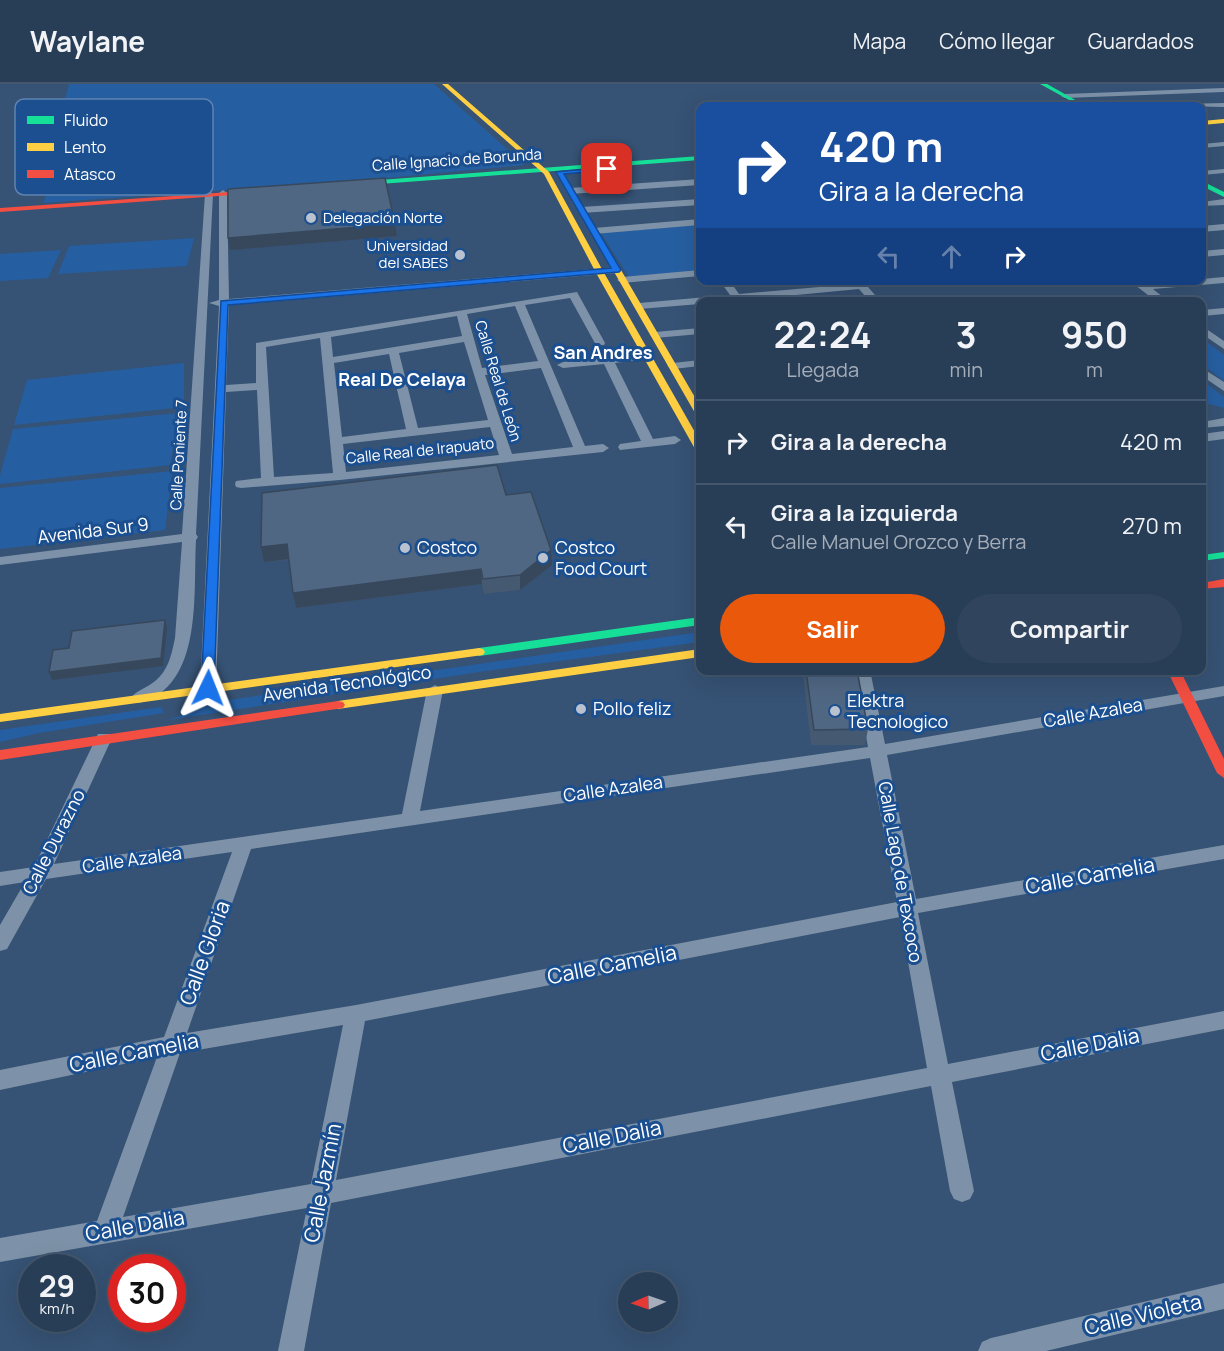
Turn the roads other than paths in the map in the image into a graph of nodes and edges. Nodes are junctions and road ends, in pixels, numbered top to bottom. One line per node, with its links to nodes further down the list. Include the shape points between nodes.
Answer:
1 (446, 84): 18 (street)
2 (458, 84): 18 (street)
3 (1031, 84): 7 (street)
4 (1042, 84): 7 (street)
5 (1224, 90): 6 (street)
6 (1166, 93): 7 (street); 8 (street)
7 (1067, 101)
8 (1186, 102)
9 (1224, 105): 10 (street)
10 (1206, 106)
11 (1206, 112): 12 (street)
12 (1224, 121): 13 (street)
13 (1206, 123)
14 (1223, 144): 15 (street)
15 (1206, 146)
16 (696, 158): 18 (street, Calle Ignacio de Borunda)
17 (696, 163): 18 (street, Calle Ignacio de Borunda)
18 (552, 171): 25 (street, Calle Ignacio de Borunda); 26 (street); 42 (street)
19 (1224, 171): 20 (street)
20 (1206, 173)
21 (1206, 175): 24 (street)
22 (696, 182): 26 (street)
23 (1206, 185): 28 (street)
24 (1224, 186)
25 (339, 187)
26 (570, 191): 33 (street)
27 (268, 192): 29 (street)
28 (1224, 195)
29 (216, 196): 34 (street); 54 (street); 57 (street, Calle Poniente 7)
30 (696, 202): 33 (street)
31 (1224, 202): 32 (street)
32 (1206, 204)
33 (582, 210): 38 (street)
34 (0, 212)
35 (696, 223): 38 (street)
36 (1224, 227): 37 (street)
37 (1206, 229)
38 (597, 236)
39 (1224, 252): 40 (street)
40 (1206, 254)
41 (617, 270): 42 (street); 43 (street); 58 (street)
42 (599, 271): 54 (street); 70 (street)
43 (696, 273)
44 (1224, 280): 45 (street)
45 (1206, 281)
46 (728, 285): 50 (street)
47 (850, 285): 51 (street)
48 (859, 285): 52 (street)
49 (1140, 285): 53 (street)
50 (737, 297)
51 (755, 297)
52 (871, 297)
53 (1157, 297)
54 (224, 302): 57 (street); 80 (street)
55 (696, 302): 58 (street)
56 (519, 303): 60 (street); 67 (street, via 573,294); 74 (street)
57 (204, 304): 100 (street, Calle Poniente 7)
58 (639, 306): 65 (street)
59 (1224, 311): 61 (street)
60 (461, 312): 64 (street); 66 (street, Calle Real de León)
61 (1206, 313)
62 (696, 331): 65 (street)
63 (1206, 332): 68 (street)
64 (325, 334): 72 (street); 79 (street, via 260,345)
65 (655, 335): 76 (street)
66 (468, 338): 69 (street); 77 (street, Calle Real de León)
67 (600, 343)
68 (1224, 346)
69 (393, 350): 72 (street); 86 (street)
70 (648, 356): 71 (street); 91 (street)
71 (608, 360): 75 (street); 92 (street)
72 (328, 361): 90 (street)
73 (696, 363): 76 (street)
74 (545, 364): 77 (street); 95 (street)
75 (563, 365)
76 (673, 366): 82 (street)
77 (478, 372): 84 (street, Calle Real de León)
78 (1206, 374): 81 (street)
79 (262, 382): 80 (street); 98 (street)
80 (221, 386): 110 (street)
81 (1224, 388)
82 (696, 400)
83 (1224, 422): 85 (street)
84 (495, 423): 86 (street); 96 (street, Calle Real de León)
85 (1206, 424)
86 (412, 432): 90 (street)
87 (1224, 435): 88 (street)
88 (1206, 437)
89 (675, 440): 92 (street)
90 (336, 441): 97 (street)
91 (696, 442)
92 (649, 444): 93 (street)
93 (624, 447)
94 (603, 448): 95 (street, Calle Real de Irapuato)
95 (580, 451): 96 (street, Calle Real de Irapuato)
96 (507, 459): 97 (street, Calle Real de Irapuato)
97 (340, 477): 98 (street, Calle Real de Irapuato)
98 (268, 483): 99 (street, Calle Real de Irapuato)
99 (241, 484)
100 (191, 537): 103 (street, Avenida Sur 9); 114 (street, Calle Poniente 7, via 183,638 176,671)
101 (1224, 555): 102 (street)
102 (1206, 557)
103 (0, 561)
104 (1224, 583): 105 (street)
105 (1206, 585)
106 (696, 622): 110 (street, Avenida Tecnológico)
107 (696, 654): 111 (street, Avenida Tecnológico)
108 (863, 675): 120 (street, Calle Lago de Texcoco)
109 (1175, 675): 113 (street)
110 (208, 688): 114 (street, Avenida Tecnológico); 115 (street)
111 (435, 690): 118 (street, Avenida Tecnológico); 123 (street)
112 (1224, 691): 113 (street, Calle Azalea)
113 (1185, 696): 120 (street, Calle Azalea); 122 (street)
114 (139, 698): 116 (street, Avenida Tecnológico)
115 (186, 706)
116 (0, 718)
117 (29, 736): 119 (street)
118 (104, 738): 121 (street, Avenida Tecnológico); 126 (street, Calle Durazno)
119 (0, 744)
120 (878, 751): 123 (street, Calle Azalea); 128 (street, Calle Lago de Texcoco)
121 (0, 755)
122 (1224, 774)
123 (410, 818): 124 (street, Calle Azalea)
124 (244, 844): 126 (street, Calle Azalea); 132 (street, Calle Gloria)
125 (1224, 852): 128 (street, Calle Camelia)
126 (40, 872): 127 (street, Calle Azalea); 129 (street, Calle Durazno)
127 (0, 879)
128 (906, 908): 130 (street, Calle Camelia); 133 (street, Calle Lago de Texcoco)
129 (0, 944)
130 (356, 1014): 132 (street, Calle Camelia); 136 (street, Calle Jazmín)
131 (1224, 1020): 133 (street, Calle Dalia)
132 (172, 1045): 134 (street, Calle Camelia); 137 (street, Calle Gloria)
133 (938, 1074): 135 (street, Calle Lago de Texcoco); 136 (street, Calle Dalia)
134 (0, 1080)
135 (962, 1191)
136 (321, 1194): 137 (street, Calle Dalia); 140 (street, Calle Jazmín)
137 (106, 1230): 138 (street, Calle Dalia)
138 (0, 1250)
139 (1224, 1296): 141 (street, Calle Violeta)
140 (291, 1351)
141 (991, 1351)

